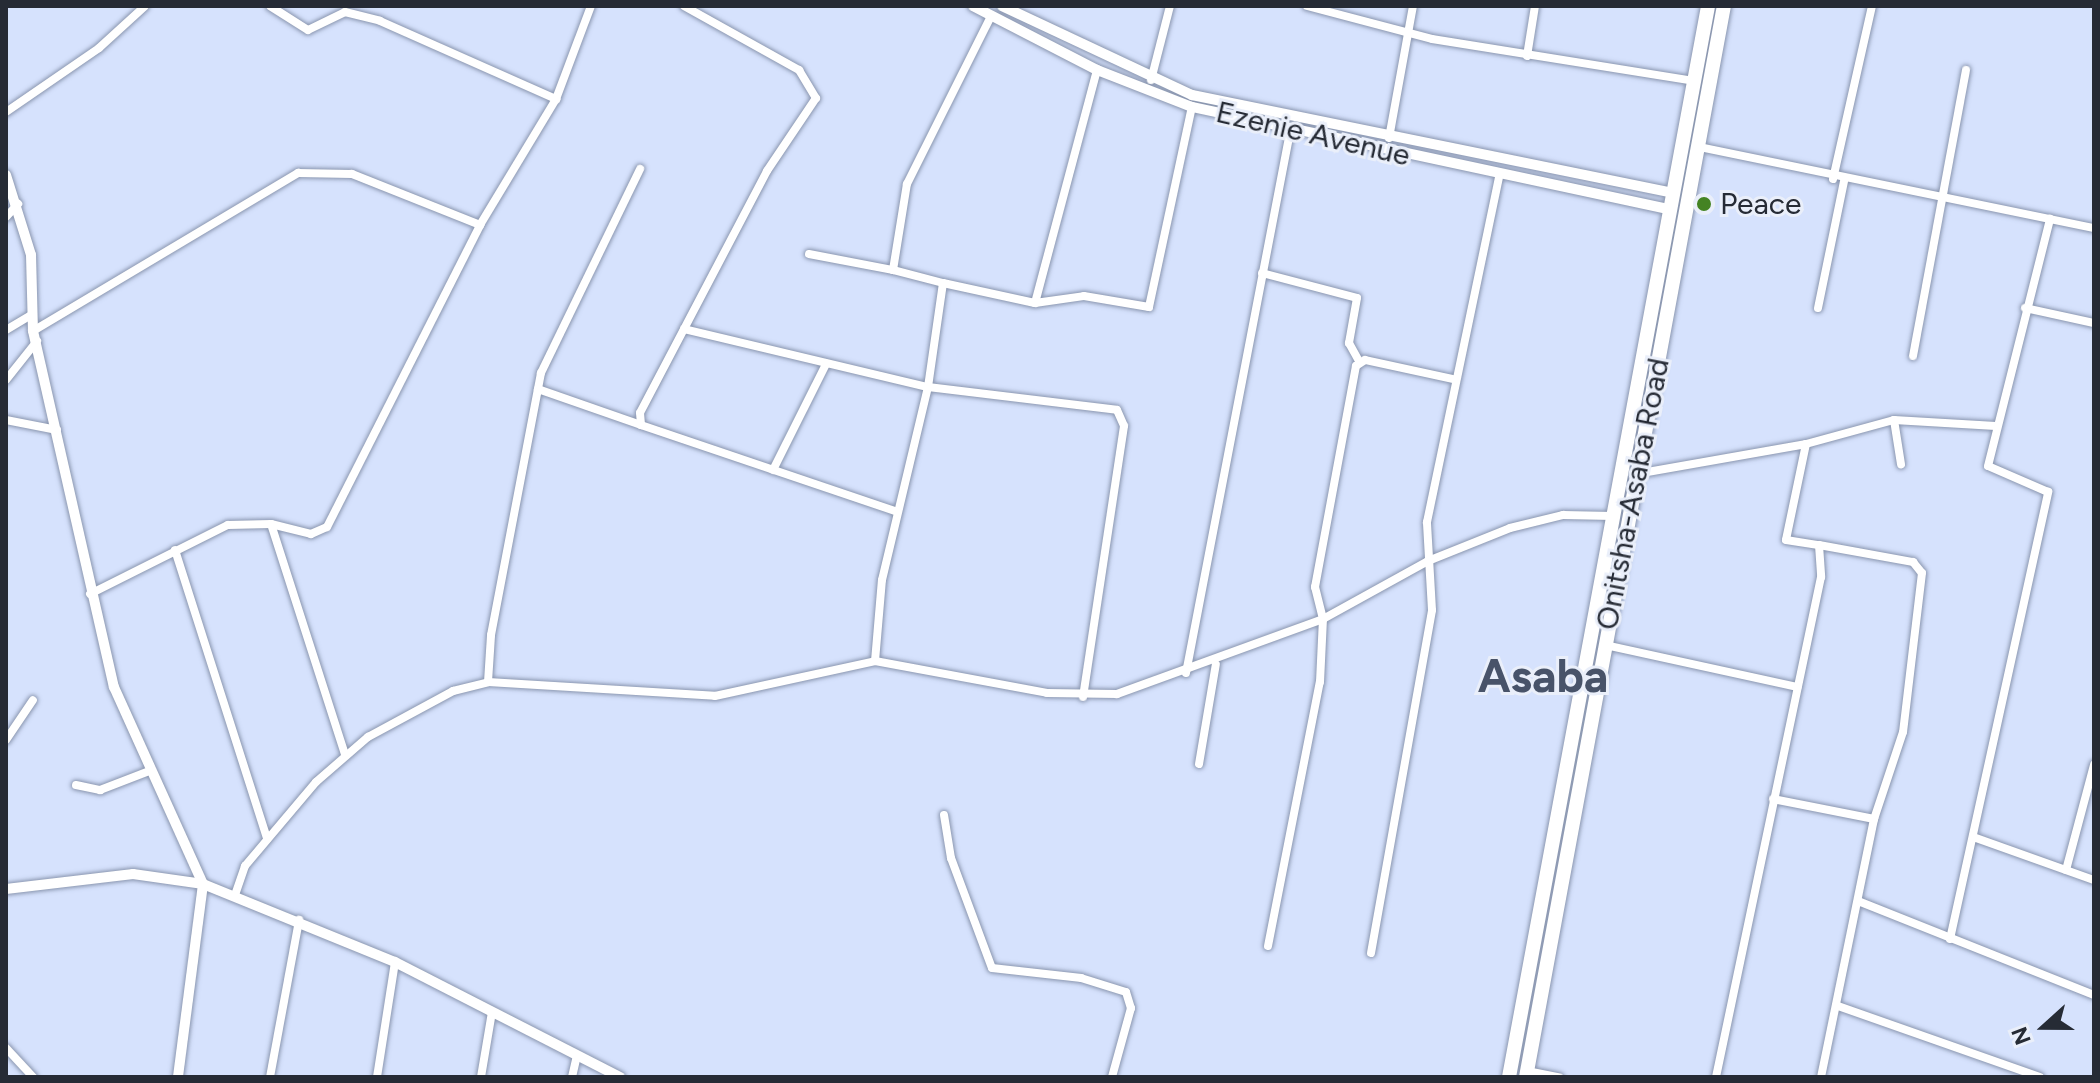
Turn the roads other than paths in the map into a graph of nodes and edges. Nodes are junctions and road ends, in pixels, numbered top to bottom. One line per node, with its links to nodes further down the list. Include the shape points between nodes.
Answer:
1 (145, 6): 23 (street, via 99,48)
2 (270, 6): 21 (street, via 308,30 345,12 380,21)
3 (591, 6): 21 (street)
4 (684, 6): 49 (street, via 799,70 816,98 767,171)
5 (973, 6): 14 (street, Ezenie Avenue)
6 (1002, 6): 19 (street, Ezenie Avenue)
7 (1170, 6): 19 (street)
8 (1307, 6): 15 (street)
9 (1413, 6): 15 (street)
10 (1535, 6): 16 (street)
11 (1708, 6): 20 (highway)
12 (1724, 6): 26 (highway, Onitsha-Asaba Road)
13 (1872, 6): 30 (street)
14 (991, 16): 17 (street, Ezenie Avenue); 41 (street, via 911,170)
15 (1408, 31): 16 (street); 25 (street)
16 (1527, 56): 20 (street)
17 (1097, 70): 22 (street, Ezenie Avenue); 44 (street)
18 (1966, 70): 33 (street)
19 (1151, 81): 25 (street, Ezenie Avenue)
20 (1694, 81): 32 (highway)
21 (556, 99): 38 (street)
22 (1192, 107): 24 (street, Ezenie Avenue); 44 (street, via 1151,305 1084,296)
23 (6, 112)
24 (1290, 132): 29 (street, Ezenie Avenue); 42 (street)
25 (1388, 139): 32 (street, Ezenie Avenue)
26 (1699, 147): 30 (street); 68 (highway, Onitsha-Asaba Road)
27 (640, 169): 59 (street, via 574,297)
28 (6, 175): 34 (street)
29 (1499, 176): 35 (street, Ezenie Avenue); 56 (street)
30 (1833, 179): 31 (street)
31 (1844, 181): 33 (street); 45 (street)
32 (1674, 193): 35 (highway)
33 (1941, 200): 37 (street); 52 (street)
34 (18, 204): 36 (street); 47 (street, via 31,255)
35 (1671, 210): 70 (highway)
36 (6, 217)
37 (2050, 219): 39 (street); 46 (street)
38 (480, 225): 51 (street, via 352,174 298,173); 71 (street, via 327,527 311,534)
39 (2094, 228)
40 (809, 254): 41 (street)
41 (893, 270): 43 (street)
42 (1262, 273): 53 (street, via 1357,298 1349,343); 80 (street)
43 (943, 283): 44 (street); 58 (street)
44 (1035, 303)
45 (1818, 308)
46 (2025, 308): 48 (street); 63 (street)
47 (31, 315): 50 (street); 51 (street)
48 (2094, 323)
49 (684, 329): 54 (street); 62 (street, via 640,413)
50 (6, 330)
51 (35, 335): 55 (street); 64 (street)
52 (1913, 356)
53 (1359, 361): 56 (street); 76 (street, via 1315,587)
54 (826, 364): 58 (street); 67 (street)
55 (10, 368): 57 (street)
56 (1453, 379): 74 (street, via 1427,522)
57 (6, 380)
58 (928, 387): 69 (street); 83 (street, via 1122,416)
59 (538, 389): 62 (street); 81 (street)
60 (6, 420): 64 (street)
61 (1894, 420): 63 (street); 65 (street); 66 (street)
62 (641, 425): 67 (street)
63 (1996, 426): 94 (street, via 1990,471 2039,483 2048,492)
64 (57, 430): 75 (street)
65 (1806, 444): 68 (street); 72 (street, via 1786,540)
66 (1901, 464)
67 (773, 470): 69 (street)
68 (1636, 474): 77 (highway, Onitsha-Asaba Road)
69 (895, 511): 78 (street)
70 (1613, 516): 74 (street, via 1563,515); 97 (highway)
71 (271, 524): 73 (street, via 228,525); 86 (street)
72 (1819, 545): 82 (street, via 1821,577); 93 (street, via 1913,562 1922,573 1903,732)
73 (175, 550): 75 (street); 95 (street)
74 (1428, 561): 76 (street); 107 (street, via 1432,610)
75 (90, 594): 89 (street, via 114,687)
76 (1323, 619): 79 (street); 106 (street, via 1320,682)
77 (1605, 645): 82 (street); 96 (highway, Onitsha-Asaba Road)
78 (875, 661): 81 (street, via 715,696); 83 (street)
79 (1216, 664): 80 (street); 87 (street)
80 (1186, 673): 83 (street)
81 (488, 682): 86 (street, via 414,708)
82 (1797, 687): 91 (street)
83 (1083, 697)
84 (33, 700): 85 (street)
85 (6, 740)
86 (345, 755): 95 (street)
87 (1199, 764)
88 (2094, 765): 98 (street)
89 (147, 772): 90 (street, via 100,790); 100 (street)
90 (76, 785)
91 (1773, 799): 93 (street); 125 (street)
92 (944, 815): 122 (street, via 951,858 992,968 1005,975 1081,978 1126,992 1131,1008)
93 (1874, 819): 103 (street)
94 (1976, 838): 98 (street); 105 (street)
95 (267, 839): 102 (street, via 245,866)
96 (1568, 852): 97 (highway); 114 (highway, Onitsha-Asaba Road)
97 (1550, 853): 123 (highway)
98 (2066, 870): 99 (street)
99 (2094, 880)
100 (203, 884): 101 (street, via 133,874); 102 (street); 116 (street)
101 (6, 889)
102 (235, 895): 104 (street)
103 (1858, 901): 105 (street); 110 (street)
104 (300, 918): 108 (street); 117 (street)
105 (1950, 939): 109 (street)
106 (1268, 946)
107 (1371, 953)
108 (395, 962): 111 (street); 118 (street)
109 (2094, 995)
110 (1838, 1006): 126 (street); 127 (street)
111 (492, 1012): 113 (street); 119 (street)
112 (6, 1048): 115 (street)
113 (577, 1055): 120 (street); 121 (street)
114 (1526, 1074): 124 (street)
115 (33, 1077)
116 (178, 1077)
117 (270, 1077)
118 (377, 1077)
119 (481, 1077)
120 (572, 1077)
121 (620, 1077)
122 (1112, 1077)
123 (1509, 1077)
124 (1559, 1077)
125 (1716, 1077)
126 (1821, 1077)
127 (2040, 1077)

